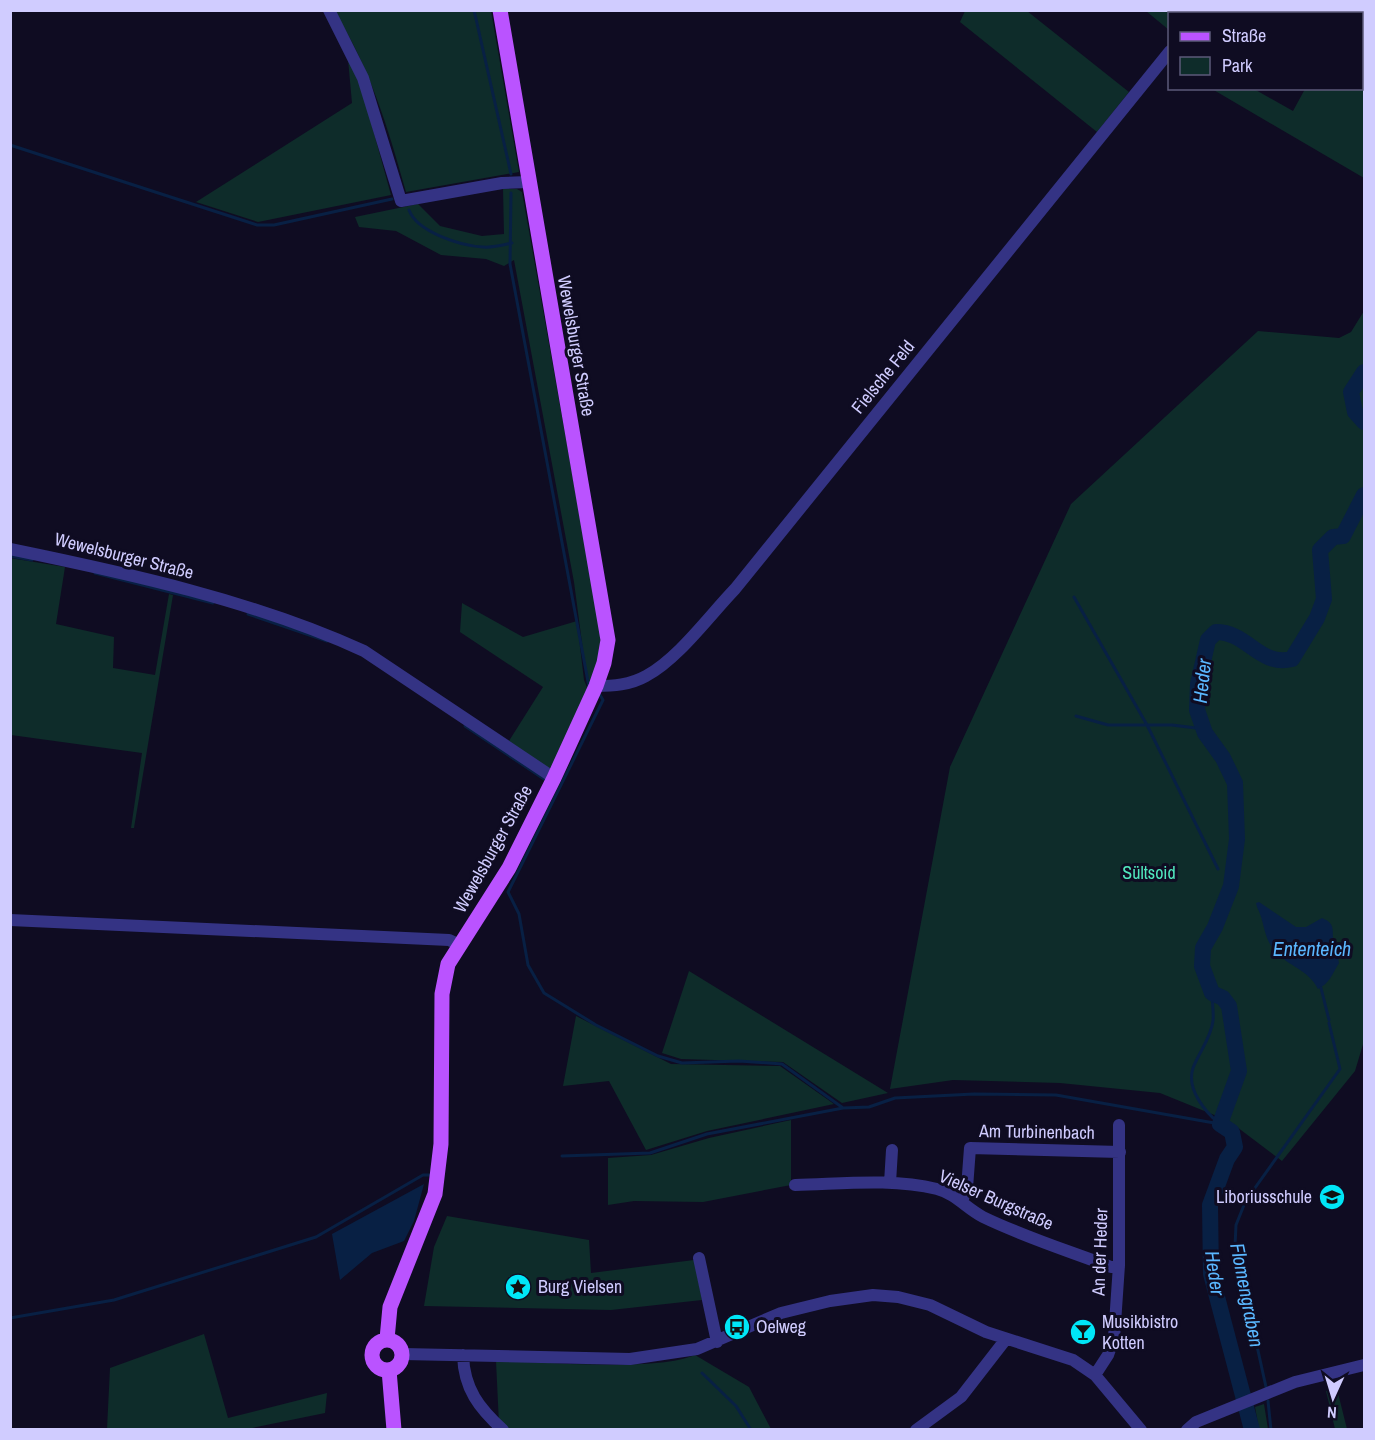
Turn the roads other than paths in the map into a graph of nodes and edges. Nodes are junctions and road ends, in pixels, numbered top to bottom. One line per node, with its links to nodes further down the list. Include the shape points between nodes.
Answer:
1 (329, 10): 4 (street, via 363,78 401,201)
2 (500, 10): 4 (main road, Wewelsburger Straße)
3 (1168, 53): 6 (street, Fielsche Feld, via 735,589 668,659 646,676 630,683)
4 (528, 182): 6 (main road, Wewelsburger Straße, via 608,640)
5 (10, 549): 7 (street, Wewelsburger Straße, via 235,604 343,641 364,651)
6 (596, 686): 7 (main road, Wewelsburger Straße)
7 (554, 778): 9 (main road, Wewelsburger Straße, via 509,868)
8 (10, 920): 9 (street, via 449,940)
9 (460, 945): 18 (main road, Wewelsburger Straße, via 448,964 442,994 441,1144 435,1194 390,1306)
10 (1119, 1125): 12 (street, An der Heder)
11 (892, 1150): 13 (street)
12 (1120, 1152): 15 (street, Am Turbinenbach, via 970,1148); 17 (street, An der Heder)
13 (890, 1183): 14 (street, Vielser Burgstraße); 15 (street, Vielser Burgstraße, via 938,1189)
14 (795, 1185)
15 (963, 1201): 17 (street, Vielser Burgstraße, via 980,1216 1006,1227)
16 (699, 1258): 20 (street)
17 (1119, 1267): 25 (street, An der Heder, via 1114,1338)
18 (387, 1339): 21 (main road, via 395,1342); 24 (main road, via 380,1341 372,1354 376,1366)
19 (1006, 1339): 20 (street, via 930,1305 873,1295 781,1313); 25 (street, via 1073,1360); 28 (street, via 961,1397)
20 (717, 1342): 22 (street, via 630,1359)
21 (403, 1353): 22 (street); 24 (main road, via 401,1363)
22 (463, 1355): 27 (street, via 468,1389 483,1412)
23 (1365, 1365): 30 (street, via 1295,1382 1196,1422)
24 (388, 1370): 26 (main road)
25 (1095, 1375): 29 (street)
26 (394, 1430)
27 (503, 1430)
28 (916, 1430)
29 (1141, 1430)
30 (1187, 1430)

